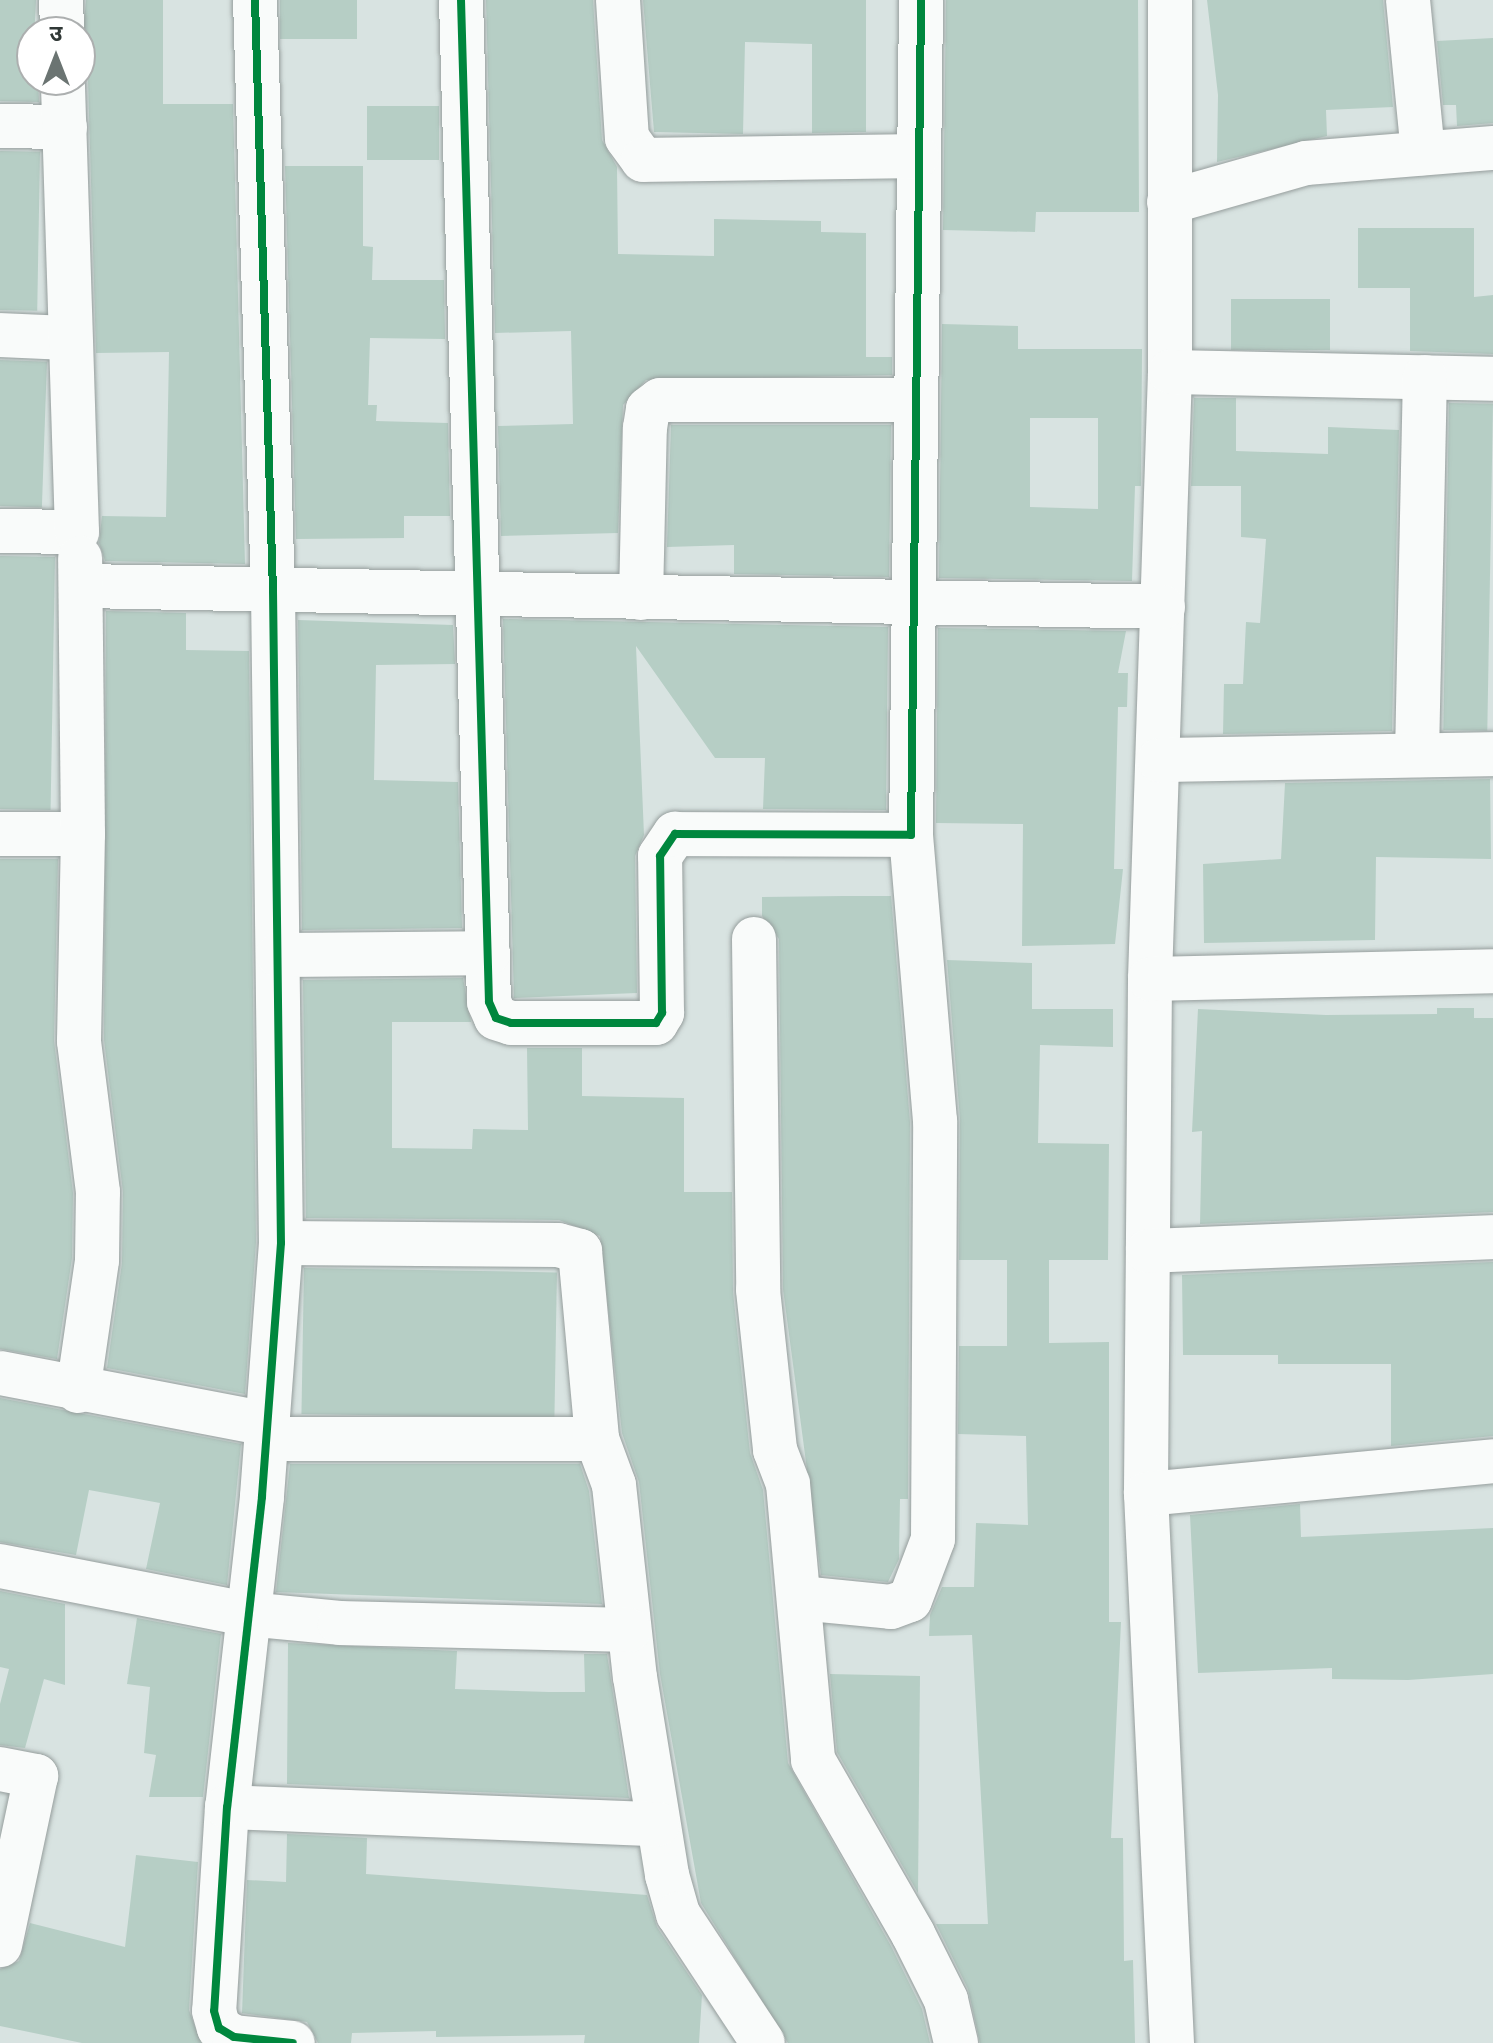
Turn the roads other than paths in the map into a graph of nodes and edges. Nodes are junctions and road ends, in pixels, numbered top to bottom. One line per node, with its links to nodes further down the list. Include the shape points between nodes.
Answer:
1 (255, 0): 23 (street)
2 (461, 0): 24 (street)
3 (618, 0): 12 (street, via 627,138 643,160)
4 (921, 0): 12 (street)
5 (1170, 0): 13 (street)
6 (1408, 0): 11 (street)
7 (64, 96): 9 (street)
8 (0, 126): 9 (street)
9 (65, 127): 15 (street)
10 (1493, 148): 11 (street)
11 (1423, 153): 13 (street, via 1306,163)
12 (917, 156): 19 (street)
13 (1169, 202): 16 (street)
14 (0, 335): 15 (street)
15 (68, 338): 21 (street)
16 (1170, 372): 17 (street); 27 (street)
17 (1425, 377): 18 (street); 29 (street)
18 (1493, 379)
19 (913, 400): 25 (street, via 660,400 648,409 645,428); 26 (street)
20 (0, 531): 21 (street)
21 (77, 532): 22 (street)
22 (84, 586): 23 (street); 32 (street)
23 (273, 591): 24 (street); 36 (street)
24 (477, 595): 25 (street); 35 (street)
25 (641, 598): 26 (street)
26 (915, 603): 27 (street); 33 (street)
27 (1163, 607): 30 (street)
28 (1493, 754): 29 (street)
29 (1417, 755): 30 (street)
30 (1159, 760): 38 (street)
31 (0, 834): 32 (street)
32 (83, 834): 43 (street, via 79,1041 98,1192 97,1260)
33 (911, 835): 35 (street, via 668,838 660,856 662,1013 656,1023 496,1018); 49 (street, via 935,1121 933,1539 910,1600 891,1607)
34 (754, 939): 49 (street, via 758,1290 775,1450 788,1484)
35 (488, 953): 36 (street)
36 (278, 955): 40 (street)
37 (1493, 971): 38 (street)
38 (1150, 979): 41 (street)
39 (1493, 1237): 41 (street)
40 (281, 1243): 44 (street); 45 (street, via 558,1245 580,1251)
41 (1148, 1251): 47 (street)
42 (0, 1373): 43 (street)
43 (78, 1391): 44 (street)
44 (267, 1432): 45 (street); 50 (street)
45 (597, 1439): 51 (street, via 614,1485)
46 (1493, 1461): 47 (street)
47 (1146, 1494): 59 (street)
48 (0, 1566): 50 (street)
49 (800, 1598): 58 (street, via 813,1760 913,1934 946,2000)
50 (247, 1614): 51 (street, via 340,1623); 53 (street)
51 (629, 1630): 54 (street)
52 (0, 1769): 55 (street, via 36,1776)
53 (227, 1807): 54 (street); 56 (street, via 214,2011 219,2028 234,2037)
54 (658, 1824): 57 (street, via 678,1914)
55 (0, 1945)
56 (293, 2043)
57 (763, 2043)
58 (956, 2043)
59 (1172, 2043)

